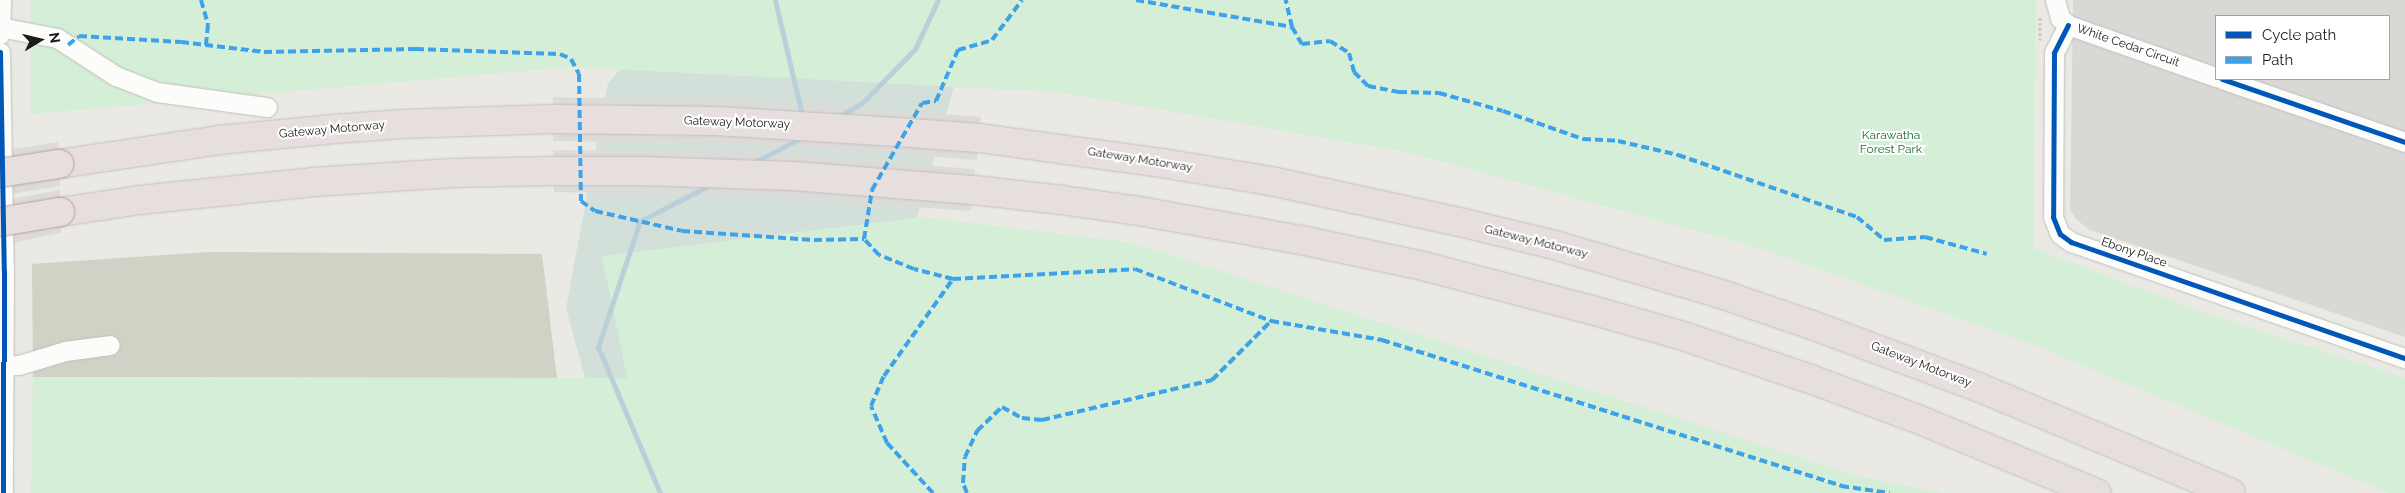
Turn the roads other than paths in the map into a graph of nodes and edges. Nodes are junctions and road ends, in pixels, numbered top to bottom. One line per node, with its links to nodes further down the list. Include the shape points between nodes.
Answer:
1 (1, 0): 4 (street)
2 (2048, 4): 3 (street, White Cedar Circuit)
3 (2068, 26): 7 (street, White Cedar Circuit); 15 (street, Ebony Place, via 2054,53 2053,217 2060,234 2071,242)
4 (0, 27): 5 (street); 10 (street, via 57,38 116,76 157,92)
5 (0, 34)
6 (0, 52): 9 (street)
7 (2215, 77)
8 (2225, 80): 11 (street)
9 (0, 97): 16 (street)
10 (267, 107)
11 (2405, 142)
12 (0, 173): 19 (highway, Gateway Motorway, bridge, via 219,140 333,129 553,120 772,124 979,138 1078,150 1272,181 1558,246 1718,293 1905,358)
13 (0, 222): 18 (highway, bridge, via 140,200 313,182 453,173 554,171 726,173 973,190 1117,208 1208,222 1419,265 1680,335 1920,420)
14 (110, 345): 16 (street, via 65,351 19,365)
15 (2405, 358)
16 (3, 366): 17 (street)
17 (3, 493)
18 (2096, 493)
19 (2231, 493)

